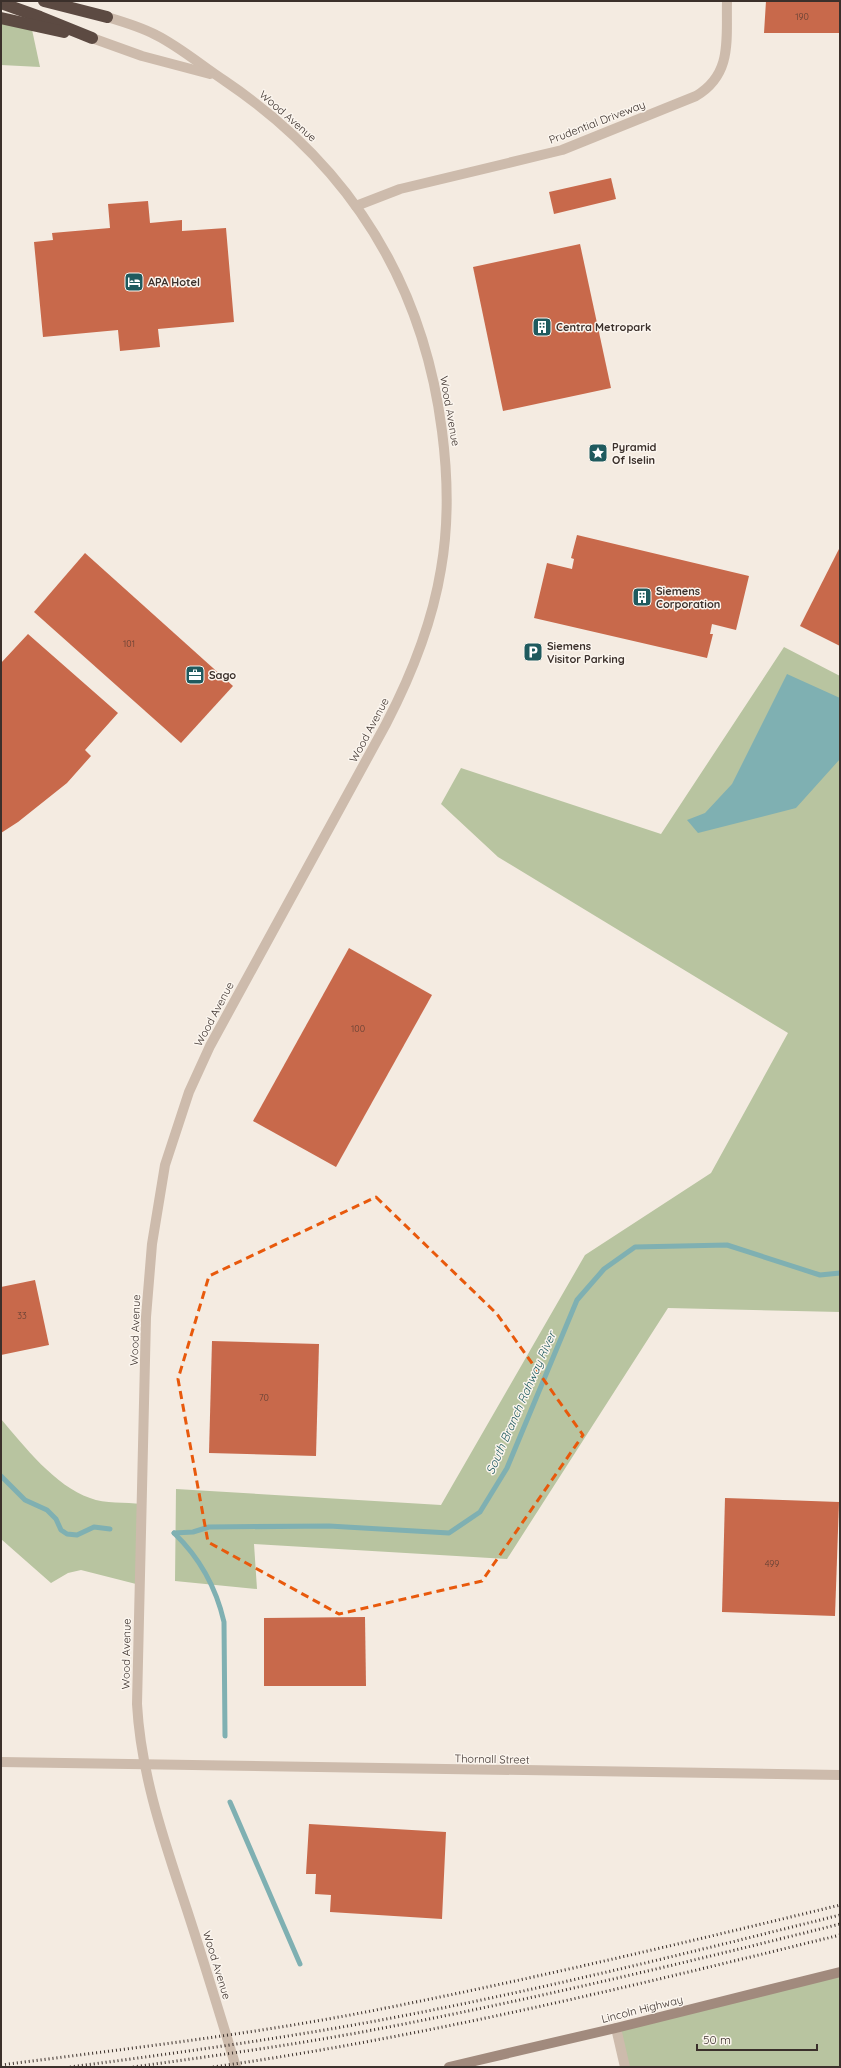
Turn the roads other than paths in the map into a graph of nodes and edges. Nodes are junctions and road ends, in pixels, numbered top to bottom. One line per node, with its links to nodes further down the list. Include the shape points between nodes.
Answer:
1 (44, 1): 5 (highway)
2 (69, 1): 5 (highway)
3 (727, 1): 9 (street, Prudential Driveway, via 723,64 713,82 696,96 562,150 400,189)
4 (1, 3): 7 (highway)
5 (107, 17): 8 (street, Wood Avenue, via 158,36)
6 (1, 18): 7 (highway)
7 (92, 38): 8 (street, Wood Avenue, via 142,56)
8 (218, 76): 9 (street, Wood Avenue, via 284,126 322,164)
9 (356, 206): 11 (street, Wood Avenue, via 378,239 403,286 420,332 431,373 440,416 446,471 448,509 444,551 428,626 402,692 210,1046 189,1092 165,1165 152,1237 146,1317 138,1704)
10 (1, 1762): 11 (street, Thornall Street)
11 (144, 1765): 12 (street, Thornall Street); 15 (street, Wood Avenue, via 155,1813)
12 (840, 1775)
13 (840, 1972): 14 (main road, Lincoln Highway)
14 (616, 2028): 16 (main road, Lincoln Highway); 17 (street)
15 (236, 2067)
16 (449, 2067)
17 (625, 2067)

